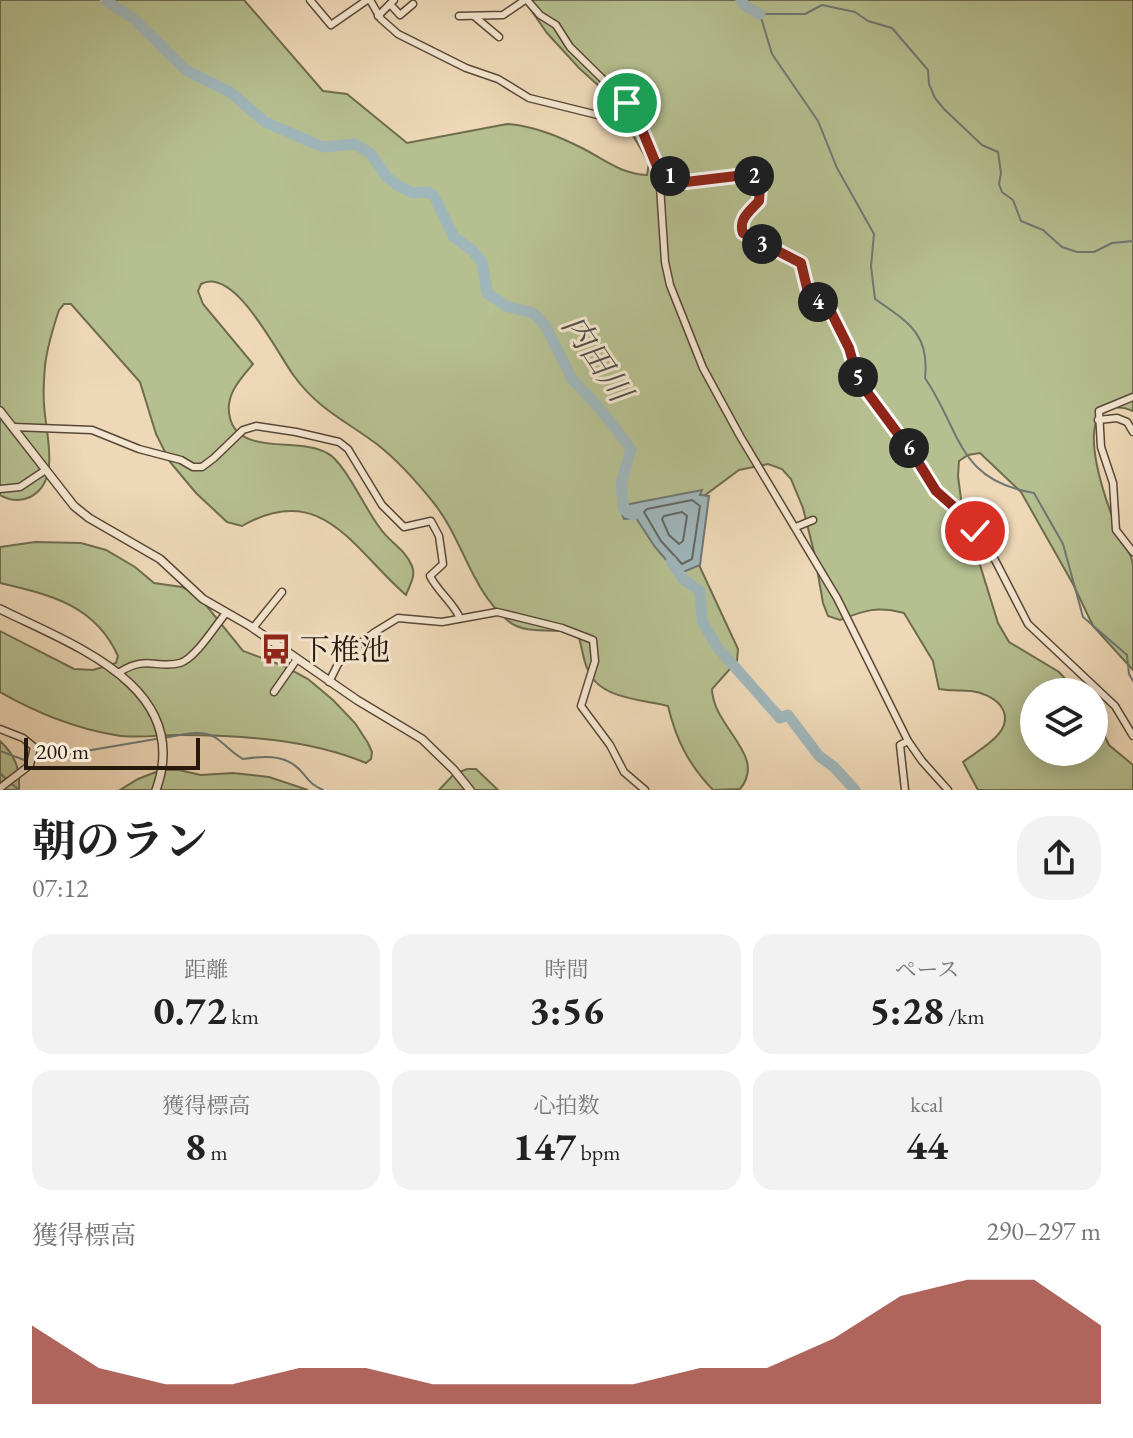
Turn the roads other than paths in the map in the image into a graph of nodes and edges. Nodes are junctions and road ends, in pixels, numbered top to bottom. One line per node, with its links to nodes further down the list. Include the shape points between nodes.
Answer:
1 (310, 0): 2 (street, via 331,25)
2 (368, 0): 6 (street)
3 (526, 0): 8 (street, via 503,15); 10 (street, via 627,103)
4 (392, 2): 5 (street, via 400,15); 6 (street)
5 (413, 4)
6 (378, 16): 10 (street, via 405,37 529,98)
7 (459, 16): 8 (street)
8 (474, 16): 9 (street)
9 (499, 37)
10 (638, 125): 11 (street)
11 (659, 171): 20 (street, via 665,262 683,321 726,412); 34 (street, via 686,182 753,174 760,186 759,201 744,218 743,233 801,263 808,292 829,308 867,392 936,491 975,531 1028,624 1115,706)
12 (1131, 399): 14 (street, via 1099,411)
13 (0, 411): 15 (street)
14 (1098, 420): 16 (street, via 1117,418); 21 (street, via 1113,483 1116,530)
15 (13, 427): 17 (street); 23 (street, via 92,430 193,467 202,467 243,430 256,426 339,442 390,516 404,527 431,521)
16 (1133, 432)
17 (44, 471): 18 (street, via 20,487); 26 (street, via 74,506 160,559)
18 (0, 489)
19 (813, 520): 20 (street)
20 (796, 527): 35 (street)
21 (1133, 552)
22 (451, 563): 23 (street)
23 (443, 564): 27 (street, via 430,576)
24 (282, 592): 28 (street)
25 (0, 609): 30 (street)
26 (226, 613): 28 (street); 30 (street, via 181,663 147,662)
27 (460, 618): 31 (street, via 398,618 350,651); 40 (street, via 497,612 593,640 595,661 581,706 624,772)
28 (253, 628): 29 (street)
29 (297, 659): 31 (street); 32 (street)
30 (120, 672): 38 (street, via 155,719 161,741)
31 (329, 682): 39 (street, via 422,739)
32 (274, 692)
33 (0, 729): 36 (street, via 34,747 30,764)
34 (1133, 736)
35 (908, 741): 37 (street, via 900,745); 41 (street)
36 (6, 784)
37 (906, 789)
38 (156, 790)
39 (470, 790)
40 (645, 790)
41 (948, 790)

